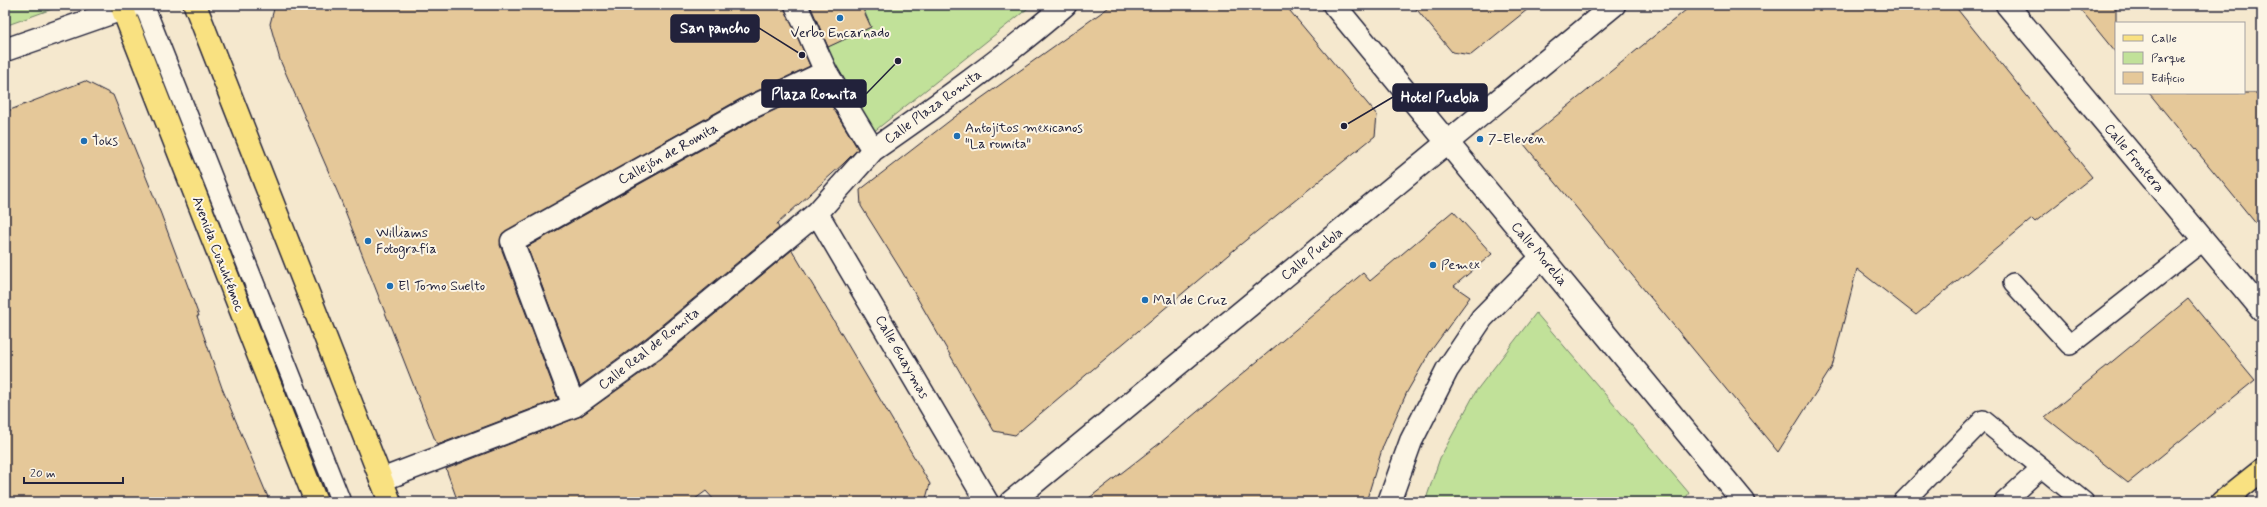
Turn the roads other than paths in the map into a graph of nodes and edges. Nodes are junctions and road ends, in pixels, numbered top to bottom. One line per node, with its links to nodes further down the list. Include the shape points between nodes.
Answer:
1 (144, 5): 24 (lane)
2 (195, 5): 21 (main road)
3 (796, 5): 10 (street, Calle Plaza Romita)
4 (1065, 5): 12 (street, Calle Plaza Romita, via 956,93)
5 (1334, 5): 11 (street, Calle Morelia)
6 (1614, 5): 11 (street, Calle Puebla)
7 (2007, 5): 14 (street, Calle Frontera)
8 (126, 6): 9 (street); 23 (main road, Avenida Cuauhtémoc)
9 (5, 50)
10 (826, 72): 12 (street, Calle Plaza Romita); 18 (street, Callejón de Romita, via 748,109 512,241)
11 (1447, 142): 15 (street, Calle Morelia); 27 (street, Calle Puebla)
12 (873, 150): 13 (street, Calle Real de Romita)
13 (817, 213): 18 (street, Calle Real de Romita, via 654,348); 26 (street, Calle Guaymas)
14 (2204, 240): 16 (lane, via 2070,345); 17 (street, Calle Frontera)
15 (1542, 257): 22 (street, Calle Morelia); 28 (street, via 1482,318 1448,370 1411,441)
16 (2013, 283)
17 (2262, 310)
18 (574, 406): 21 (street, Calle Real de Romita)
19 (2041, 468): 29 (lane, via 1983,420); 30 (lane); 31 (lane)
20 (2262, 470): 32 (main road)
21 (381, 480): 25 (main road)
22 (1743, 501)
23 (316, 502)
24 (341, 502)
25 (390, 502)
26 (987, 502)
27 (1010, 502)
28 (1389, 502)
29 (1903, 502)
30 (2004, 502)
31 (2084, 502)
32 (2222, 502)

